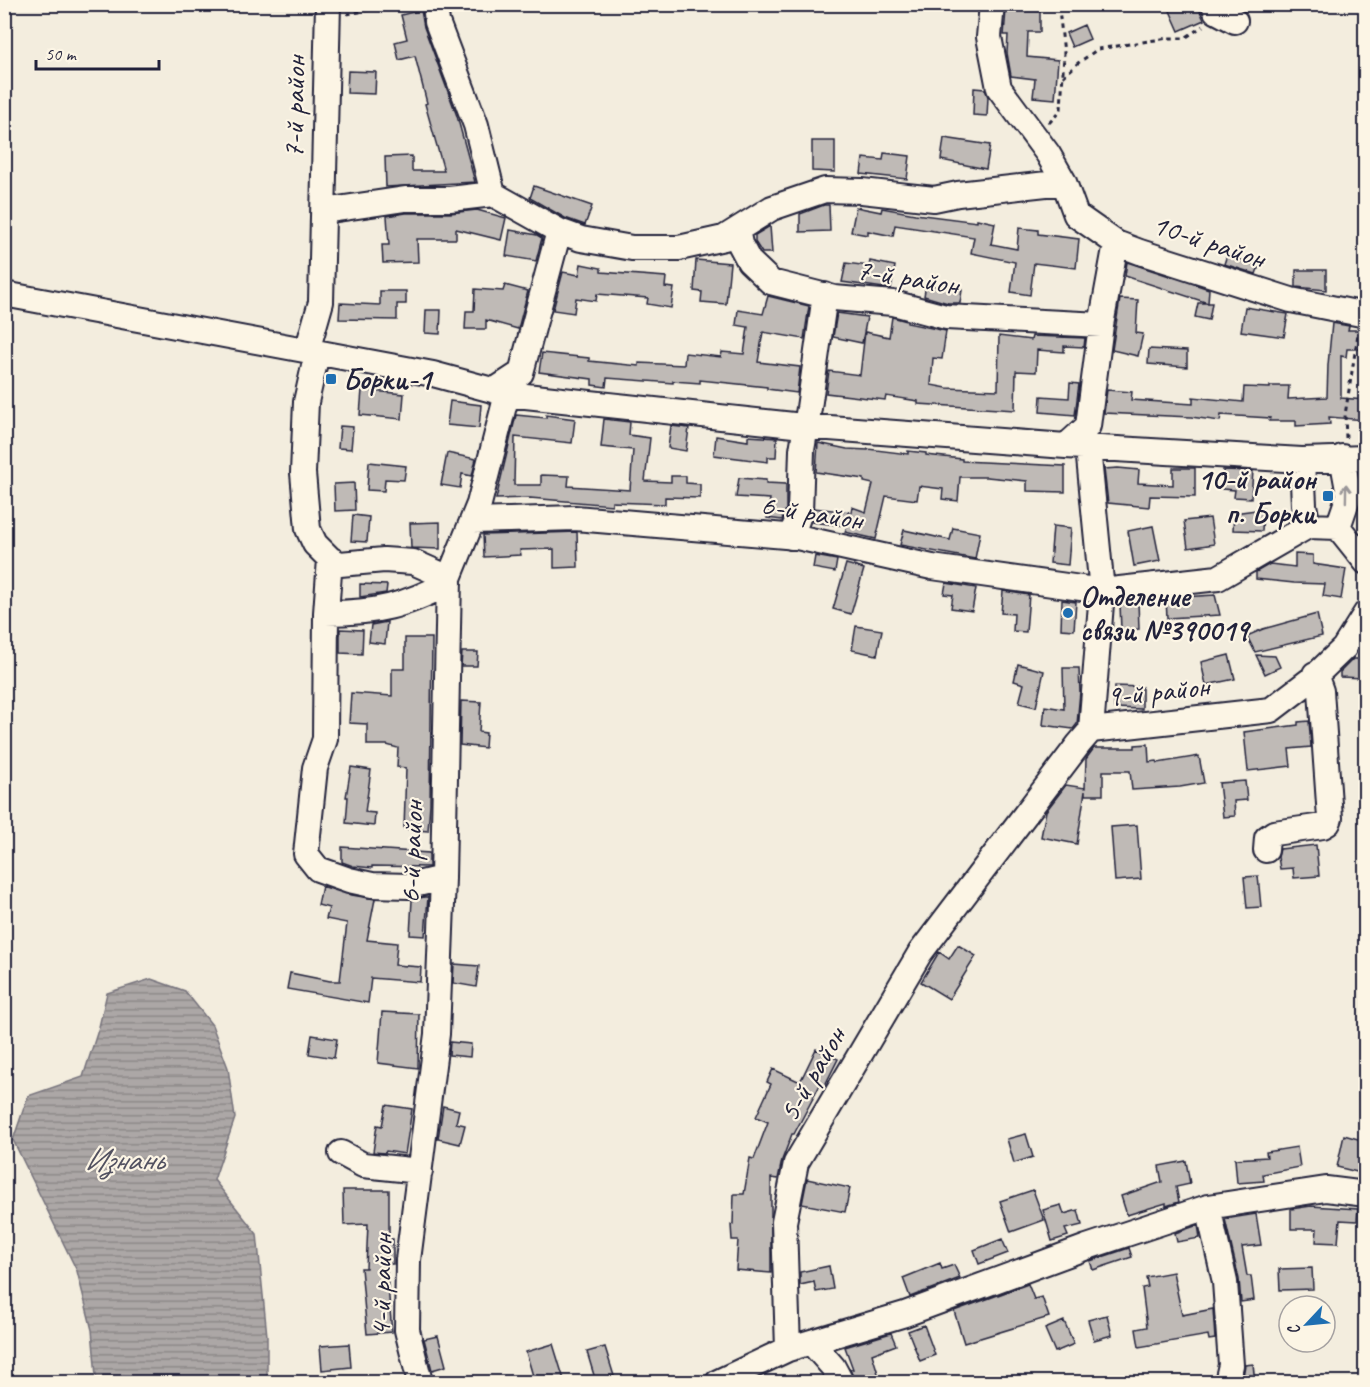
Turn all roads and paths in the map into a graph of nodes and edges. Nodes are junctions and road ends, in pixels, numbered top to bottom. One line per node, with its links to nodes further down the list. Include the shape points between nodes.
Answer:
1 (404, 4): 5 (path)
2 (435, 4): 11 (street, via 437,22 476,125)
3 (992, 4): 9 (street, 10-й район, via 989,37 999,88)
4 (1066, 4): 8 (path, via 1059,9)
5 (327, 11): 12 (street, 7-й район)
6 (1212, 13): 7 (street, via 1216,11); 8 (path, via 1185,38 1098,49)
7 (1235, 21)
8 (1063, 77): 9 (path, via 1061,110)
9 (1036, 138): 10 (street, 10-й район)
10 (1064, 182): 13 (street, via 934,199 825,190 772,208); 15 (street, 10-й район, via 1076,215)
11 (493, 194): 12 (street, via 405,199); 14 (street)
12 (324, 211): 20 (street, 7-й район, via 321,302)
13 (737, 230): 14 (street, via 724,238 679,248 633,248 580,240); 17 (street, 7-й район, via 749,261 771,282)
14 (559, 231): 21 (street, via 521,373)
15 (1116, 243): 18 (street, 10-й район, via 1280,297); 19 (street)
16 (4, 294): 20 (street)
17 (825, 296): 19 (street, 7-й район, via 893,303 946,317); 22 (street)
18 (1362, 315): 24 (path, via 1345,415)
19 (1101, 325): 23 (street, via 1088,426)
20 (312, 352): 21 (street, via 432,374); 30 (street, 7-й район, via 303,473 308,529 315,544)
21 (501, 392): 22 (street); 26 (street, 6-й район)
22 (805, 426): 23 (street); 29 (street, via 800,512)
23 (1077, 447): 25 (street); 33 (street)
24 (1351, 457): 25 (street); 28 (street, one-way to 24, via 1349,495)
25 (1302, 459): 27 (street)
26 (473, 521): 29 (street, 6-й район, via 575,518); 32 (street, 6-й район)
27 (1308, 526): 28 (street); 33 (street, 6-й район, via 1218,578)
28 (1338, 527): 31 (street)
29 (791, 537): 33 (street, 6-й район, via 932,567)
30 (330, 559): 32 (street, via 340,564 413,562); 34 (street)
31 (1365, 562)
32 (449, 580): 34 (street, via 417,600 385,609); 40 (street, 6-й район)
33 (1102, 591): 37 (street)
34 (326, 614): 40 (street, via 325,739 315,768 306,854 318,869 372,885 409,886)
35 (1365, 614): 36 (street, 9-й район, via 1344,648)
36 (1315, 674): 37 (street, 9-й район, via 1271,710); 38 (street, via 1321,691 1328,823 1274,833 1267,838)
37 (1091, 730): 39 (street, 9-й район)
38 (1266, 850)
39 (987, 863): 45 (street, 5-й район, via 920,953 796,1163 784,1222)
40 (442, 878): 42 (street, 6-й район, via 437,1034)
41 (341, 1152): 42 (street, via 363,1165)
42 (419, 1179): 46 (street, 4-й район, via 408,1260 407,1330)
43 (1365, 1194): 44 (street, via 1326,1188)
44 (1208, 1207): 45 (street, via 1087,1246 905,1314); 49 (street, via 1225,1282 1231,1365)
45 (799, 1345): 47 (street); 48 (street, via 833,1366)
46 (420, 1383)
47 (718, 1383)
48 (841, 1383)
49 (1227, 1383)

